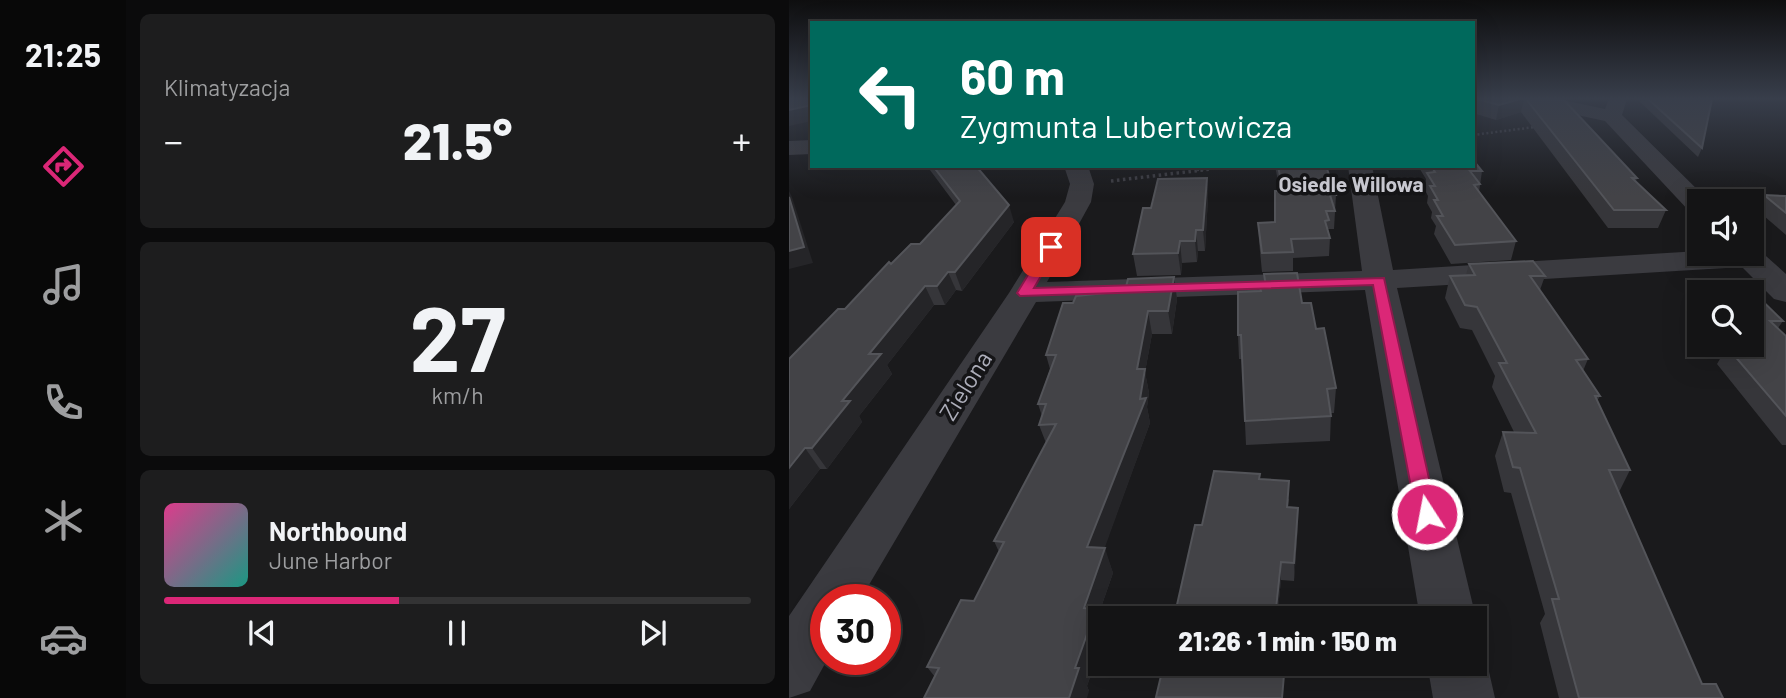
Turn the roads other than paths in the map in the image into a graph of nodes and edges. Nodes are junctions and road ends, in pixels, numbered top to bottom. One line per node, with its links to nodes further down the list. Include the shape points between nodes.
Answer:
1 (1635, 132): 6 (street)
2 (810, 147): 3 (street)
3 (789, 148)
4 (1360, 168): 9 (street)
5 (1079, 175): 11 (street, Zielona, via 1078,202)
6 (1687, 192)
7 (1687, 259): 9 (street)
8 (1759, 266): 10 (street)
9 (1379, 281): 11 (street); 13 (street)
10 (1786, 292)
11 (1025, 293): 12 (street, Zielona)
12 (840, 584)
13 (1446, 606)
14 (810, 635): 15 (street)
15 (789, 670)
16 (1460, 676): 17 (street)
17 (1464, 698)

